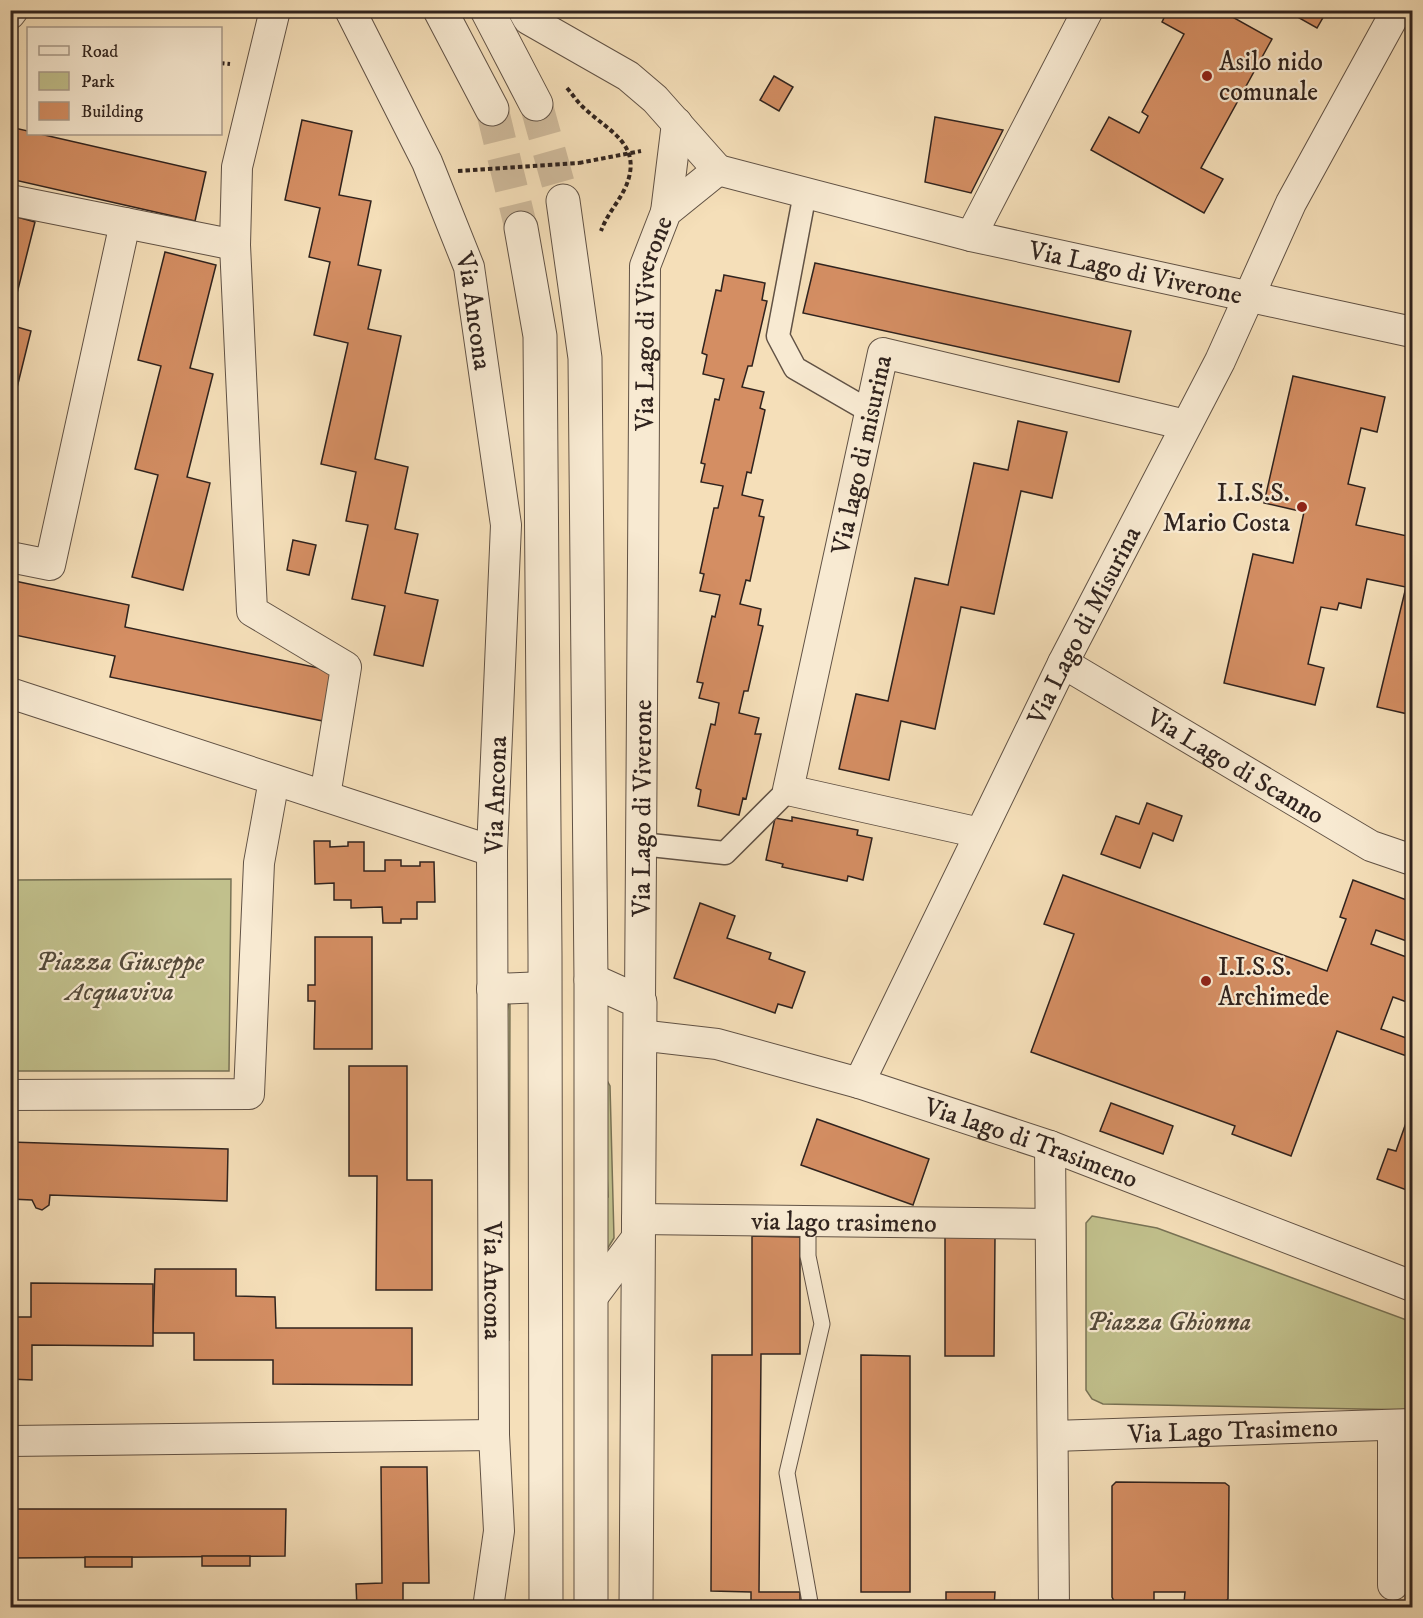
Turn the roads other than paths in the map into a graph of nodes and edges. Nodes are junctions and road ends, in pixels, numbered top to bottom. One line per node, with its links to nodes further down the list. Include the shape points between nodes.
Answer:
1 (275, 10): 19 (street, via 237,167)
2 (350, 10): 32 (street, Via Ancona, via 427,162 469,267 506,525)
3 (440, 10): 9 (street)
4 (487, 10): 8 (street)
5 (523, 10): 10 (street, via 528,19 628,76)
6 (1088, 10): 18 (street)
7 (1397, 10): 20 (street, Via Lago di Misurina, via 1291,203)
8 (536, 104)
9 (492, 109)
10 (677, 123): 11 (street); 15 (street)
11 (718, 171): 12 (street, Via Lago di Viverone); 15 (street, Via Lago di Viverone)
12 (805, 193): 18 (street, Via Lago di Viverone); 22 (street, via 778,336 795,368)
13 (10, 200): 16 (street)
14 (563, 201): 34 (street, via 585,357)
15 (666, 212): 31 (street, Via Lago di Viverone, via 645,266)
16 (125, 223): 19 (street); 24 (street, via 50,565)
17 (521, 228): 35 (street, Via Ancona, via 540,336)
18 (971, 236): 20 (street, Via Lago di Viverone)
19 (235, 245): 29 (street, via 252,611 346,667)
20 (1251, 297): 21 (street, Via Lago di Viverone); 23 (street, Via Lago di Misurina)
21 (1413, 332)
22 (871, 412): 23 (street, Via lago di misurina, via 883,353); 28 (street, Via lago di misurina)
23 (1186, 425): 25 (street, Via Lago di Misurina)
24 (10, 557)
25 (1063, 663): 30 (street, Via Lago di Misurina); 33 (street, Via Lago di Scanno, via 1371,846)
26 (10, 693): 27 (street)
27 (274, 780): 29 (street); 40 (street, via 259,863 249,1094)
28 (788, 790): 30 (street); 31 (street, via 724,853)
29 (325, 796): 32 (street)
30 (980, 834): 39 (street, Via Lago di Misurina)
31 (641, 844): 37 (street, Via Lago di Viverone)
32 (492, 851): 36 (street, Via Ancona)
33 (1413, 860)
34 (591, 980): 37 (street); 46 (street)
35 (545, 987): 36 (street); 53 (street, Via Ancona)
36 (492, 989): 48 (street, Via Ancona)
37 (640, 1002): 38 (street)
38 (639, 1035): 39 (street, Via lago di Trasimeno, via 717,1044); 44 (street)
39 (859, 1083): 41 (street, Via lago di Trasimeno)
40 (10, 1095)
41 (1050, 1146): 43 (street); 45 (street, Via lago di Trasimeno)
42 (808, 1221): 43 (street, via lago trasimeno); 44 (street, via lago trasimeno); 56 (lane, via 808,1256 822,1324 787,1473)
43 (1050, 1224): 49 (street)
44 (637, 1229): 46 (street); 55 (street)
45 (1413, 1286)
46 (591, 1299): 54 (street)
47 (1403, 1424): 49 (street, Via Lago Trasimeno); 51 (street)
48 (494, 1435): 50 (street); 52 (street, Via Ancona, via 499,1531)
49 (1053, 1436): 57 (street)
50 (10, 1441)
51 (1393, 1585)
52 (488, 1608)
53 (546, 1608)
54 (591, 1608)
55 (636, 1608)
56 (811, 1608)
57 (1053, 1608)

